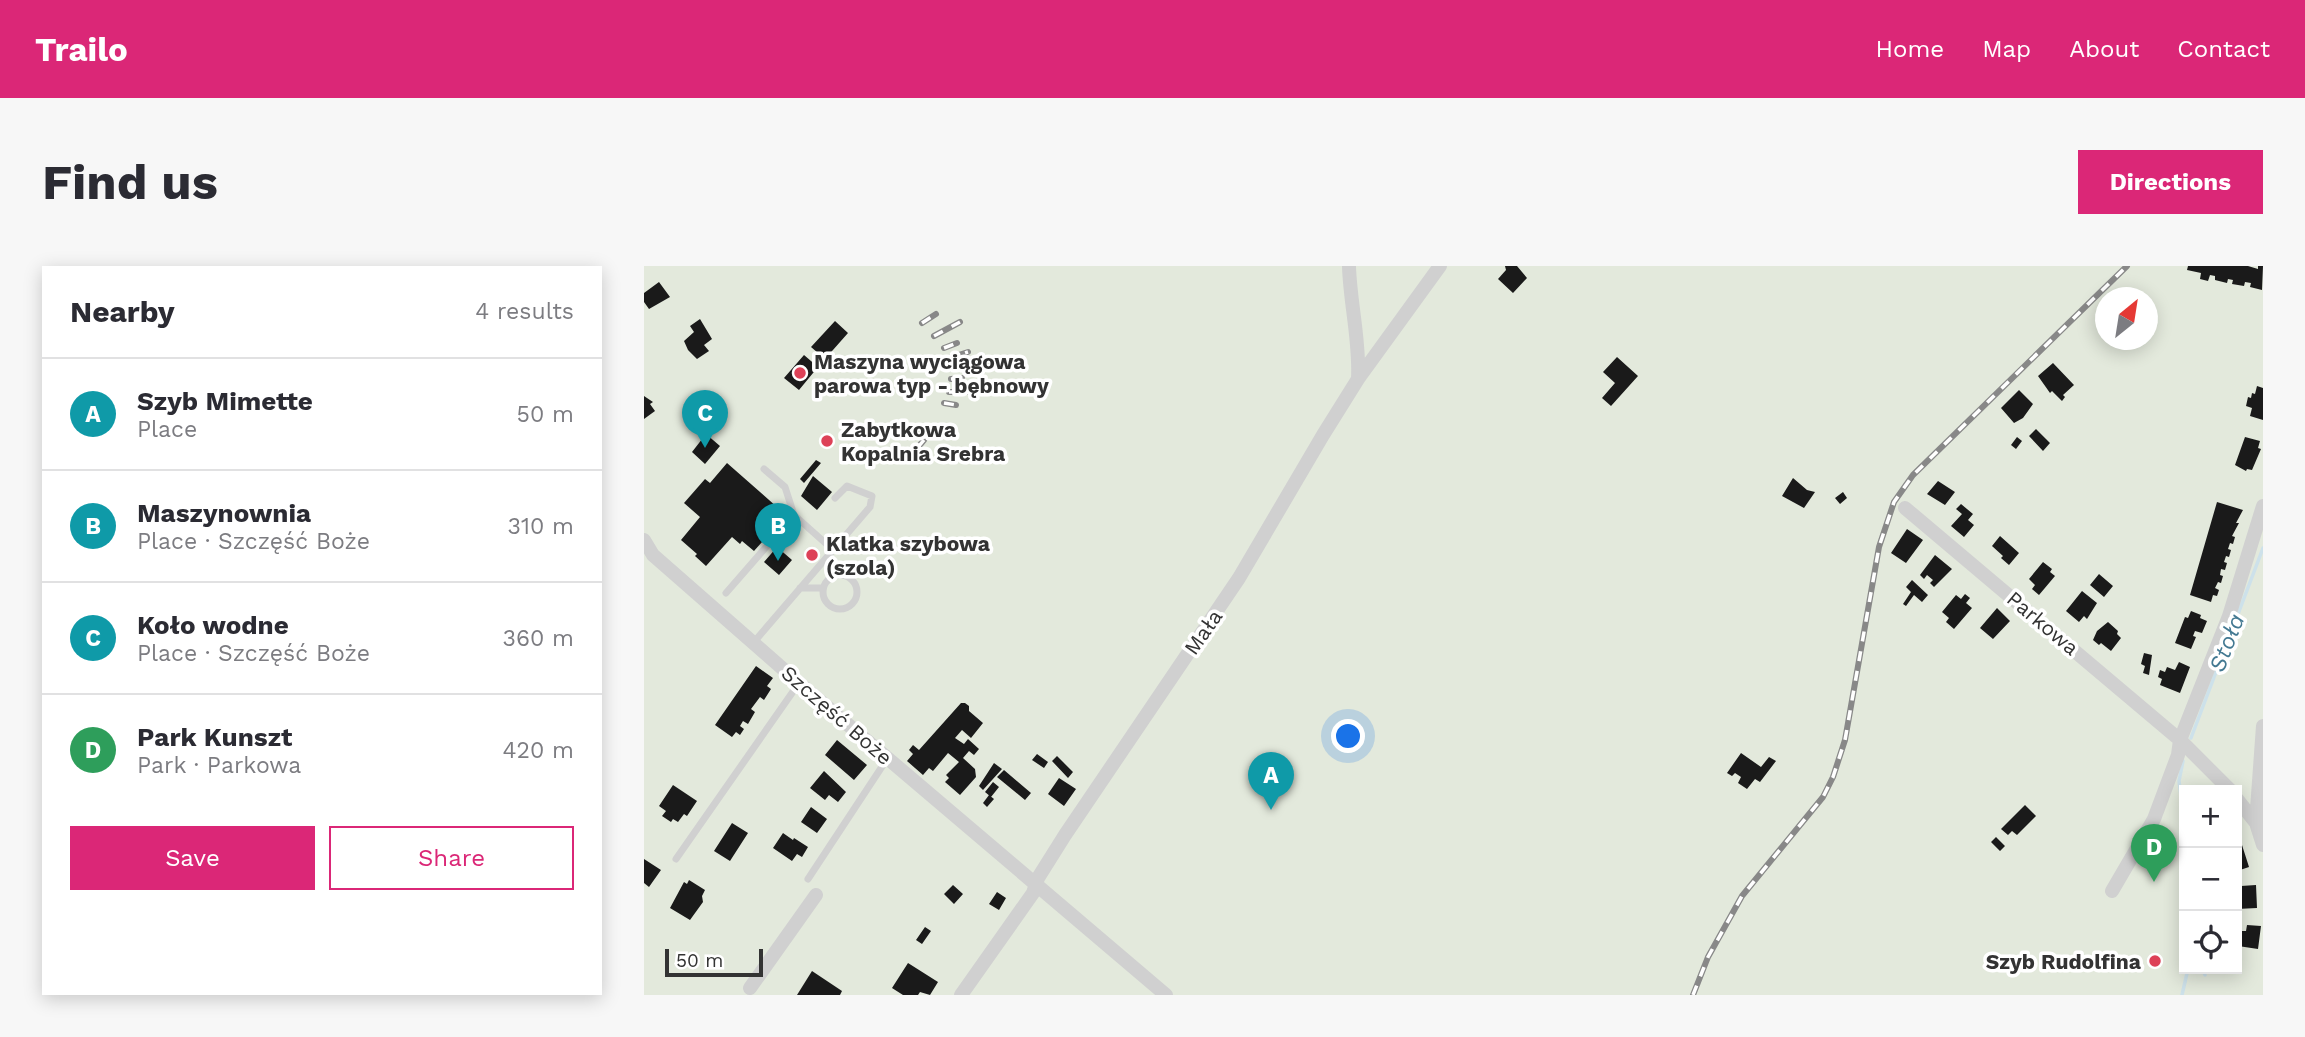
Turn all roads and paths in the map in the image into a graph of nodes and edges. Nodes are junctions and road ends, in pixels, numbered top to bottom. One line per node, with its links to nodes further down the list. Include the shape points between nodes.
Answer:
1 (1349, 266): 3 (street)
2 (1440, 266): 3 (street, Mała)
3 (1358, 379): 25 (street, Mała, via 1239,578)
4 (764, 469): 8 (lane, via 785,487)
5 (835, 498): 10 (lane, via 847,486 872,496 870,506)
6 (2263, 506): 17 (street, via 2229,616)
7 (1905, 508): 17 (street, Parkowa)
8 (794, 515): 10 (lane); 13 (lane)
9 (644, 540): 14 (street, Szczęść Boże, via 653,555)
10 (832, 549): 11 (lane)
11 (800, 588): 12 (lane); 14 (lane)
12 (823, 588): 12 (lane, via 824,599 838,609 849,607 857,598 857,587 845,575 834,576)
13 (726, 593)
14 (754, 642): 15 (street, Szczęść Boże)
15 (799, 683): 18 (street, Szczęść Boże); 23 (lane)
16 (2263, 726): 21 (street)
17 (2180, 740): 19 (street, Parkowa); 26 (street, via 2154,819)
18 (888, 758): 24 (lane); 25 (street, Szczęść Boże)
19 (2225, 785)
20 (2242, 805): 21 (street)
21 (2256, 823): 22 (street)
22 (2263, 845)
23 (676, 859)
24 (808, 879)
25 (1035, 884): 29 (street, Mała); 30 (street, Szczęść Boże)
26 (2112, 891)
27 (816, 895): 28 (street)
28 (753, 990)
29 (961, 995)
30 (1166, 995)

